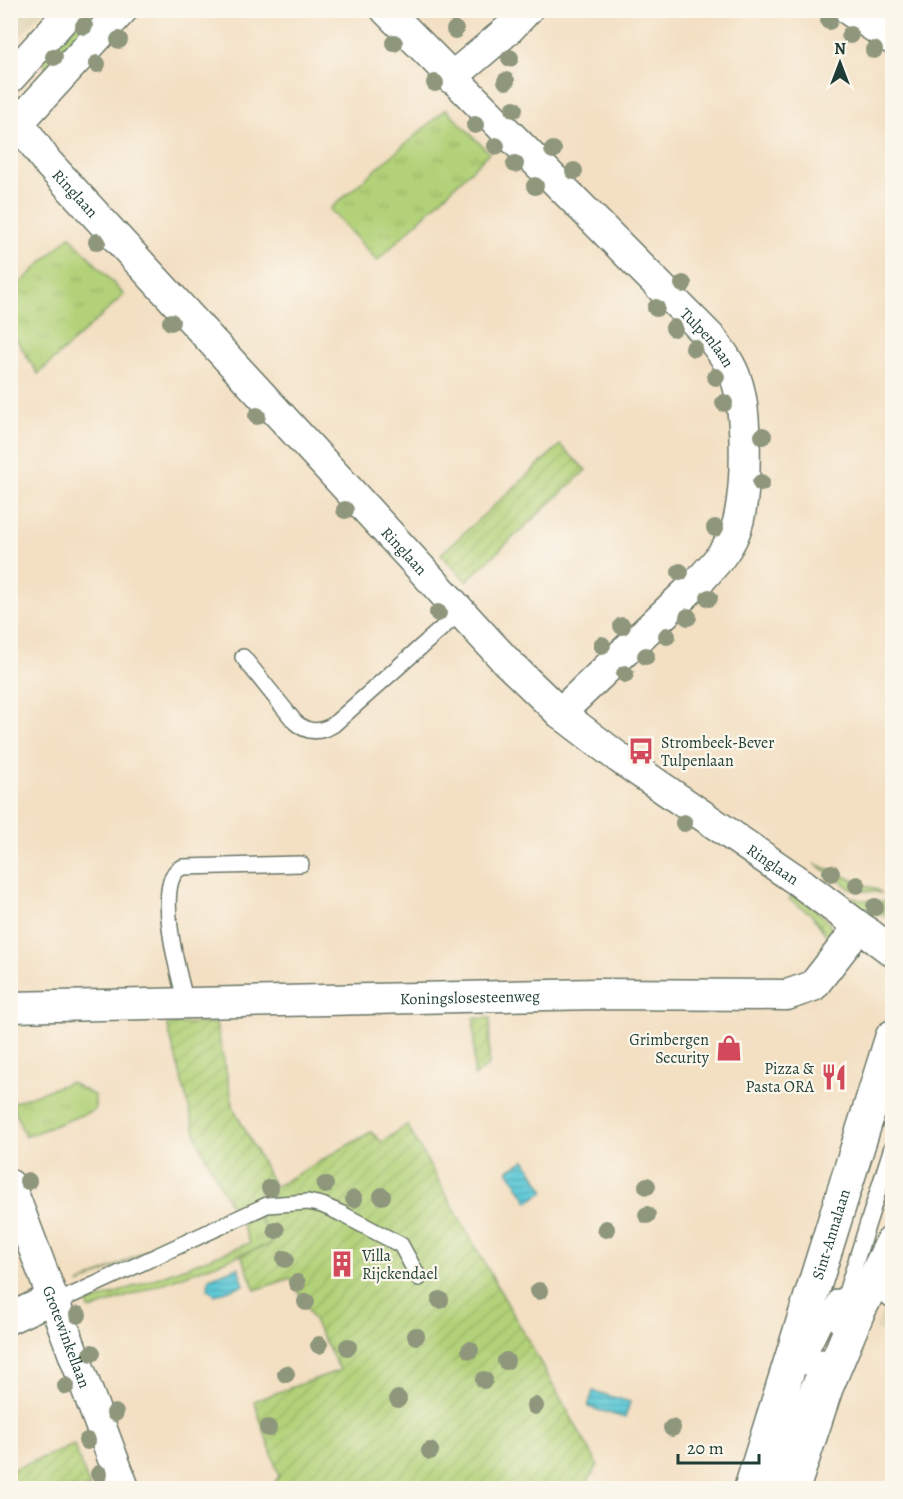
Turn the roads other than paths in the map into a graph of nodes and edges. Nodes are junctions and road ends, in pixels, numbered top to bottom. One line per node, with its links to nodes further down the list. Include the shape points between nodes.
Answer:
1 (71, 10): 7 (street)
2 (122, 10): 9 (street)
3 (387, 10): 8 (street, Tulpenlaan)
4 (526, 10): 8 (street)
5 (849, 10): 6 (street)
6 (892, 39)
7 (10, 78)
8 (451, 78): 12 (street, Tulpenlaan, via 712,339 726,357 742,400 743,496 734,533 722,556)
9 (15, 115): 10 (street, Ringlaan, via 47,162)
10 (460, 612): 11 (lane, via 333,725 317,732 295,722); 12 (street, Ringlaan)
11 (243, 657)
12 (560, 713): 14 (street, Ringlaan)
13 (301, 864): 16 (lane, via 176,870 167,923)
14 (859, 927): 15 (street); 16 (street, Koningslosesteenweg, via 813,986 787,995 562,994)
15 (892, 951)
16 (186, 1004): 17 (street, Koningslosesteenweg)
17 (10, 1007)
18 (892, 1037): 26 (main road, Sint-Annalaan)
19 (892, 1147): 21 (lane, Sint-Annalaan)
20 (10, 1185): 24 (street, Grotewinkellaan)
21 (877, 1244): 23 (main road, Sint-Annalaan); 26 (lane, Sint-Annalaan); 29 (lane, Sint-Annalaan, via 793,1420)
22 (419, 1278): 24 (lane, via 401,1245 322,1205 281,1202)
23 (882, 1293): 30 (main road, Sint-Annalaan, via 826,1388)
24 (54, 1301): 25 (street); 27 (street, Grotewinkellaan)
25 (10, 1318)
26 (769, 1434): 28 (main road, Sint-Annalaan)
27 (124, 1488)
28 (752, 1488)
29 (768, 1488)
30 (793, 1488)

